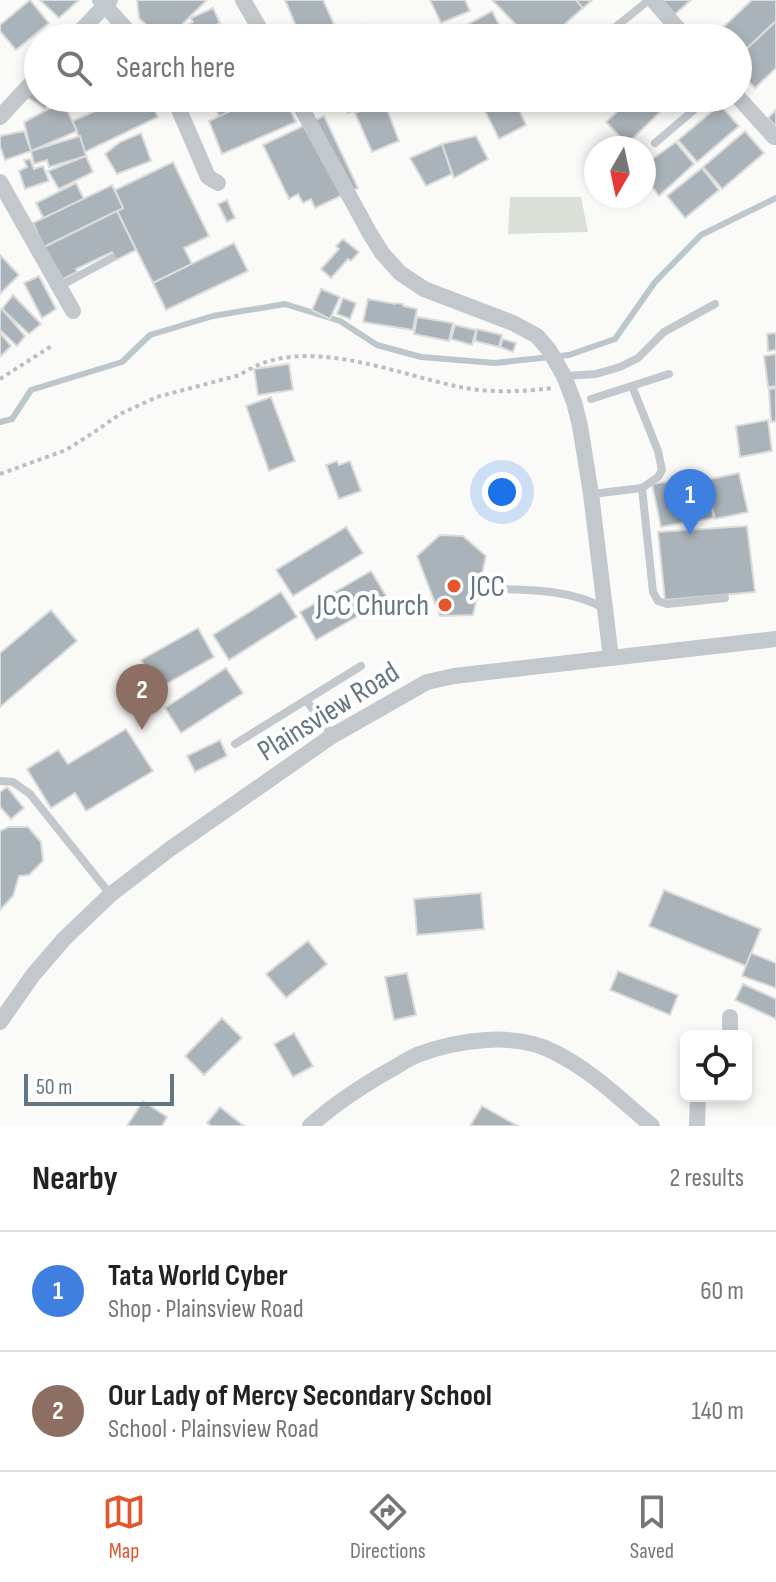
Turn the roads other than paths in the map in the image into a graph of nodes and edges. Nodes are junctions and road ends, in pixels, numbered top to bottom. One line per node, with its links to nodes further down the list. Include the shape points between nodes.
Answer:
1 (243, 0): 6 (street)
2 (651, 0): 7 (lane); 8 (street)
3 (105, 2): 4 (street); 5 (street)
4 (86, 24)
5 (123, 24)
6 (257, 24)
7 (620, 24)
8 (673, 24)
9 (24, 91): 14 (street)
10 (180, 112): 18 (street, via 208,177)
11 (304, 112): 24 (street, via 369,232 400,273 424,289 537,336)
12 (692, 112): 16 (lane)
13 (752, 112): 15 (street)
14 (0, 117)
15 (774, 137)
16 (656, 142)
17 (0, 182): 20 (street)
18 (218, 183)
19 (112, 258): 20 (lane)
20 (60, 286): 22 (street)
21 (715, 304): 24 (lane, via 664,332 638,358)
22 (73, 311)
23 (669, 374): 25 (lane)
24 (566, 381): 28 (street)
25 (632, 386): 26 (lane); 27 (lane, via 662,470)
26 (591, 399)
27 (642, 488): 28 (lane); 30 (lane, via 658,601)
28 (591, 494): 31 (street)
29 (502, 589): 31 (lane, via 544,590 590,600)
30 (725, 598)
31 (605, 609): 33 (street)
32 (776, 639): 33 (street, Plainsview Road)
33 (611, 658): 36 (street, Plainsview Road, via 435,679)
34 (361, 666): 35 (lane)
35 (306, 700): 36 (lane); 37 (lane)
36 (332, 736): 39 (street, Plainsview Road)
37 (235, 744)
38 (0, 781): 39 (lane, via 13,782 30,794)
39 (110, 895): 41 (street, Plainsview Road, via 64,939)
40 (730, 1017): 42 (street)
41 (0, 1022)
42 (730, 1030)
43 (698, 1102): 46 (street)
44 (310, 1126): 45 (street, via 372,1080 416,1056 467,1041 516,1040 553,1051)
45 (652, 1126)
46 (697, 1126)

